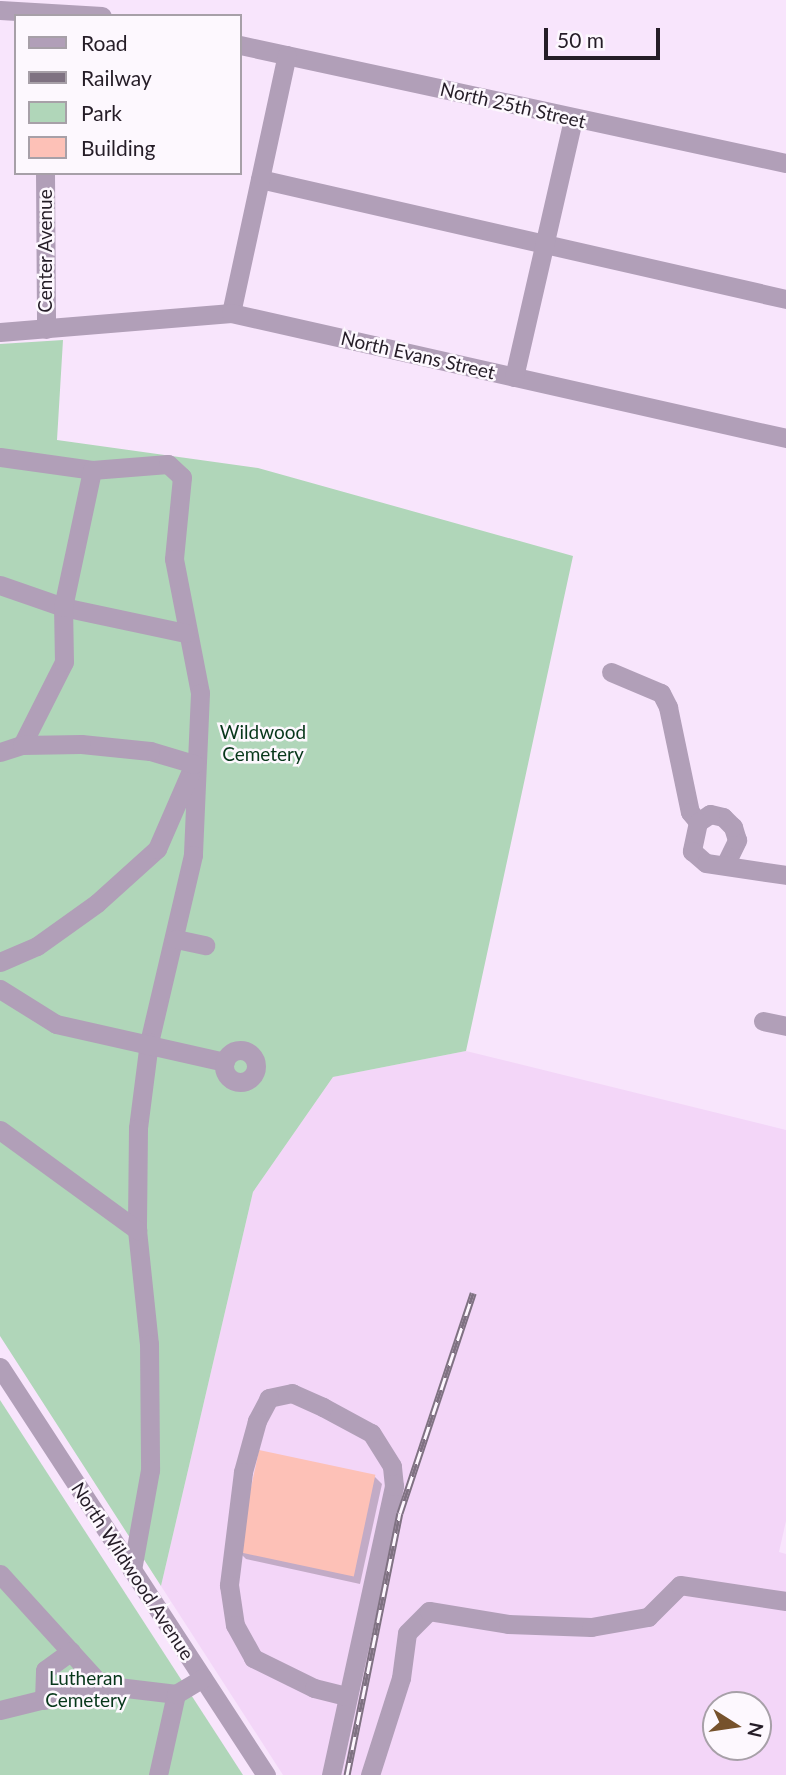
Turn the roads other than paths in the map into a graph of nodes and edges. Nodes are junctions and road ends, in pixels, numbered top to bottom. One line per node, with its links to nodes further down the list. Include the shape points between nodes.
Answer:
1 (0, 10): 2 (street)
2 (44, 13): 3 (street)
3 (63, 14)
4 (242, 45): 5 (street, North 25th Street)
5 (287, 55): 6 (street, North 25th Street); 9 (street)
6 (573, 119): 7 (street, North 25th Street); 10 (street)
7 (786, 163)
8 (45, 175): 13 (street, Center Avenue)
9 (260, 179): 10 (street); 12 (street)
10 (545, 244): 11 (street); 15 (street)
11 (786, 299)
12 (231, 313): 13 (street, North Evans Street); 15 (street, North Evans Street)
13 (46, 329): 14 (street, North Evans Street)
14 (0, 332)
15 (514, 377): 16 (street, North Evans Street)
16 (786, 438)
17 (0, 457): 18 (street)
18 (92, 470): 20 (street); 21 (street, via 168,464 182,477 174,559)
19 (0, 586): 20 (street)
20 (63, 607): 21 (street); 23 (street, via 64,662)
21 (185, 633): 25 (street, via 200,693)
22 (611, 672): 26 (street, via 661,693 690,812)
23 (22, 744): 24 (street); 25 (street, via 150,751)
24 (0, 752)
25 (194, 764): 29 (street, via 193,855); 31 (street, via 157,849 97,903 37,946)
26 (698, 822): 27 (street, via 692,851 706,863); 27 (street, via 710,814 723,817 733,828 737,841)
27 (725, 865): 28 (street)
28 (786, 876)
29 (176, 939): 30 (street); 35 (street)
30 (205, 945)
31 (0, 962)
32 (0, 989): 35 (street, via 56,1024)
33 (763, 1021): 34 (street)
34 (786, 1026)
35 (149, 1042): 36 (street); 38 (street, via 138,1128)
36 (225, 1062)
37 (0, 1130): 38 (street)
38 (137, 1230): 40 (street, via 149,1344 150,1471)
39 (0, 1367): 40 (street, North Wildwood Avenue)
40 (132, 1570): 44 (street, North Wildwood Avenue)
41 (0, 1574): 43 (street)
42 (786, 1601): 53 (street, via 680,1584 648,1617 591,1627 508,1624 429,1611 407,1633 401,1678)
43 (71, 1651): 45 (street); 48 (street, via 45,1670)
44 (203, 1678): 46 (street); 51 (street, North Wildwood Avenue)
45 (101, 1685): 46 (street); 48 (street)
46 (176, 1694): 50 (street)
47 (345, 1696): 47 (street, via 394,1486 392,1466 371,1433 292,1393 269,1398 257,1421 243,1472 229,1585 234,1625 253,1658 314,1688); 52 (street)
48 (44, 1700): 49 (street)
49 (0, 1710)
50 (158, 1775)
51 (266, 1775)
52 (331, 1775)
53 (370, 1775)

